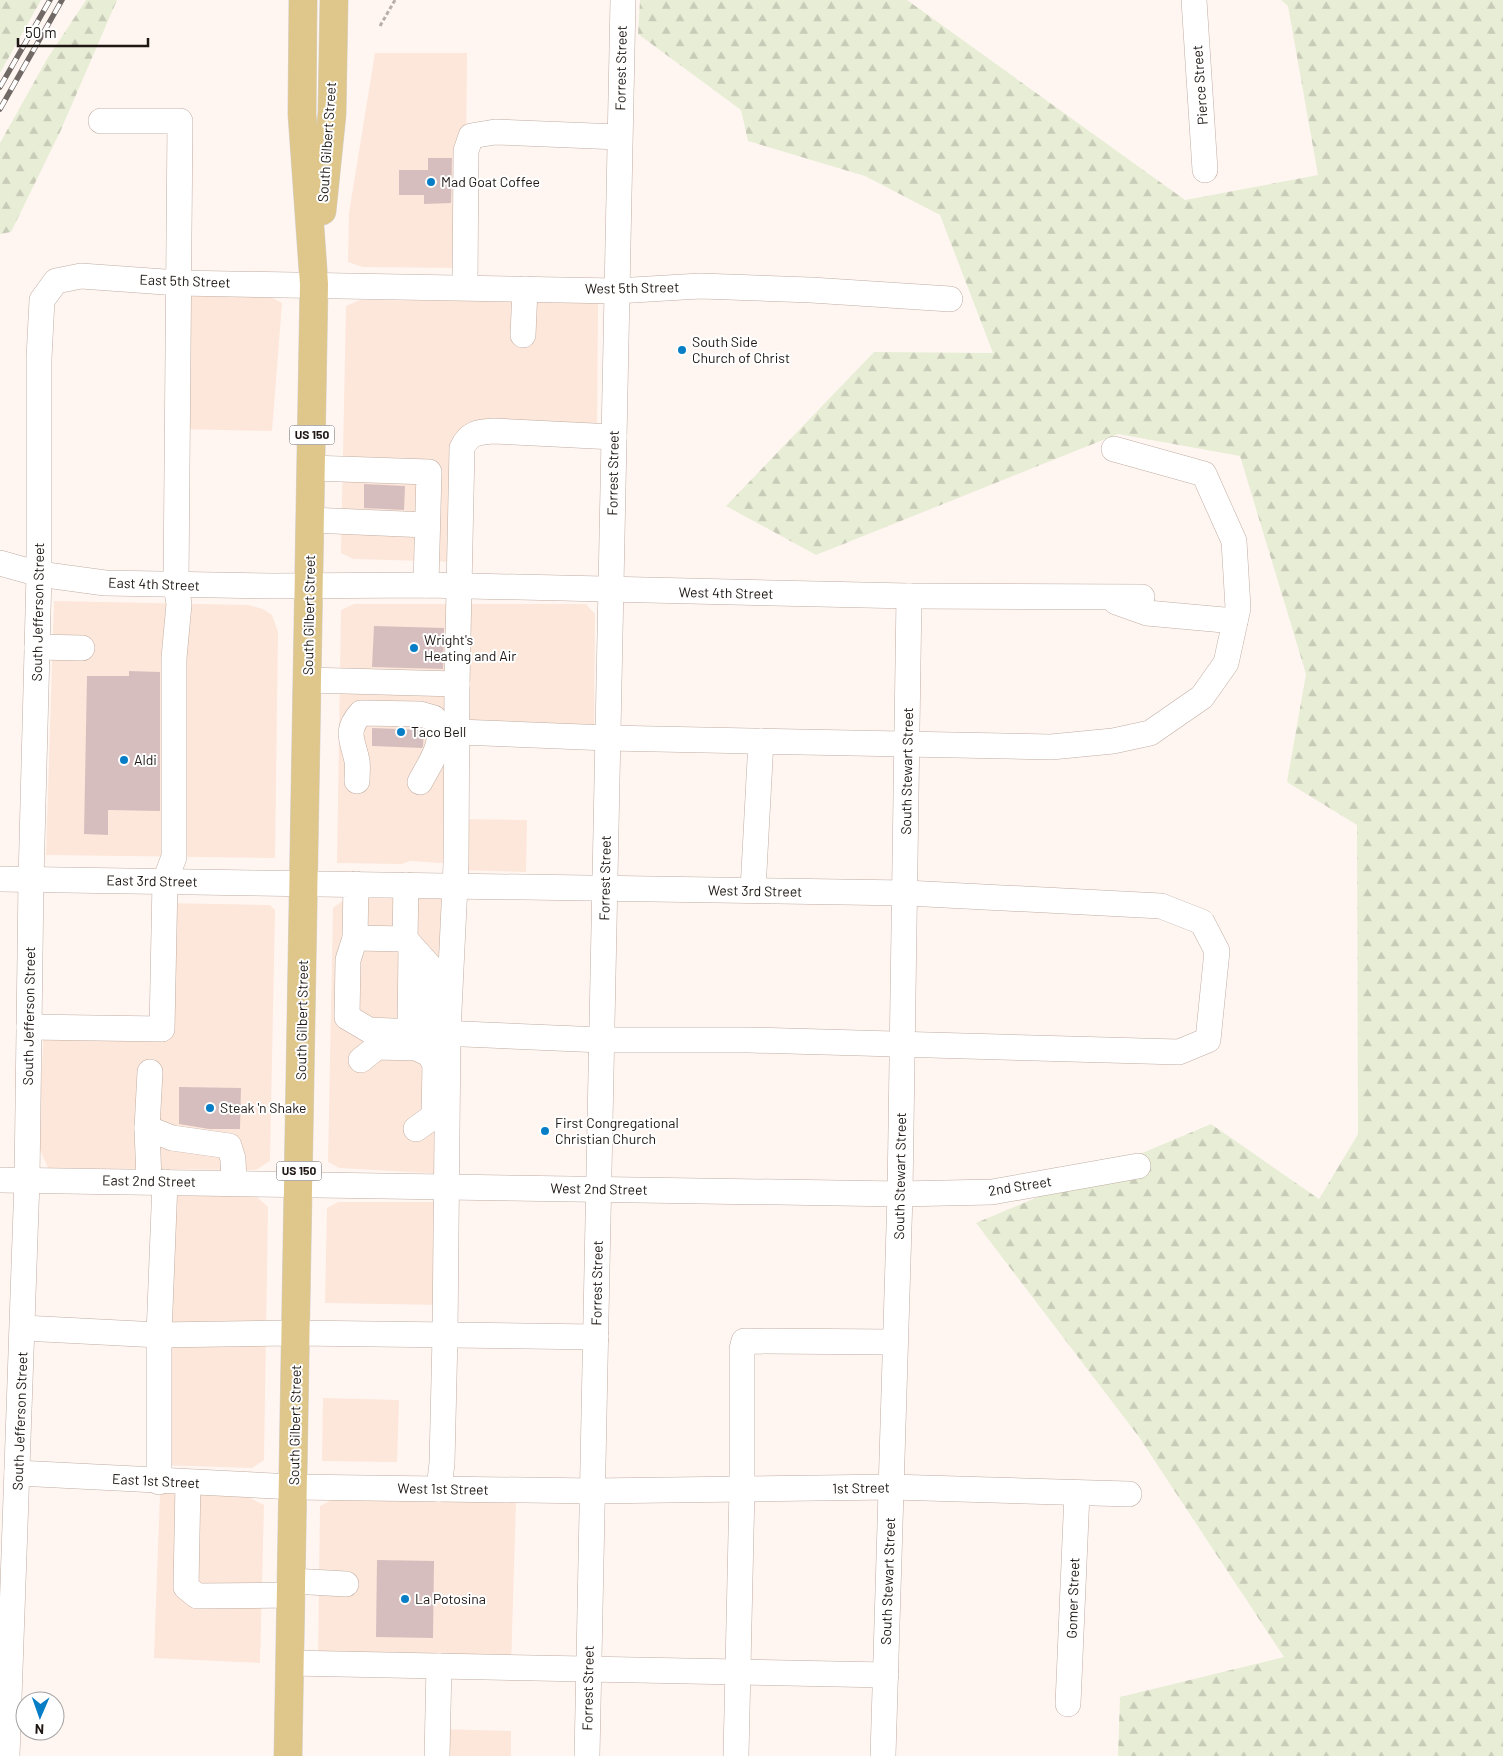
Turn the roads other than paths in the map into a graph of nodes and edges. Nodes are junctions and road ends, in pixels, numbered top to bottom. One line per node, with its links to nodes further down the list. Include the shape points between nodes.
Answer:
1 (303, 0): 10 (main road, South Gilbert Street / US 150, via 302,114)
2 (334, 0): 10 (main road, South Gilbert Street / US 150, via 332,114)
3 (623, 0): 6 (street, Forrest Street)
4 (1194, 0): 7 (street, Pierce Street)
5 (101, 121): 9 (street, via 180,121)
6 (620, 137): 11 (street, via 495,132 471,136 466,151); 13 (street, Forrest Street)
7 (1206, 170)
8 (56, 281): 9 (street, East 5th Street, via 81,276); 22 (street, South Jefferson Street, via 42,300 39,348)
9 (179, 282): 10 (street, East 5th Street); 23 (street)
10 (314, 284): 11 (street, West 5th Street); 18 (main road, South Gilbert Street / US 150)
11 (465, 287): 12 (street, West 5th Street)
12 (524, 289): 13 (street, West 5th Street); 15 (street)
13 (616, 291): 14 (street, West 5th Street, via 700,286); 16 (street, Forrest Street)
14 (950, 299)
15 (523, 335)
16 (614, 437): 26 (street, via 493,431 478,432 467,438 462,448); 27 (street, Forrest Street)
17 (1114, 449): 31 (street, via 1204,474 1234,541 1238,608)
18 (311, 468): 19 (main road, South Gilbert Street / US 150); 20 (street, via 429,472)
19 (310, 520): 20 (street); 24 (main road, South Gilbert Street / US 150)
20 (427, 525): 25 (street)
21 (0, 563): 22 (street, East 4th Street)
22 (39, 574): 23 (street, East 4th Street, via 105,583); 32 (street, South Jefferson Street)
23 (176, 584): 24 (street, East 4th Street); 44 (street, via 179,604 174,658 174,857)
24 (309, 585): 25 (street, West 4th Street); 34 (main road, South Gilbert Street / US 150)
25 (426, 585): 26 (street, West 4th Street)
26 (460, 586): 27 (street, West 4th Street); 35 (street)
27 (612, 591): 28 (street, West 4th Street); 37 (street, Forrest Street)
28 (909, 596): 29 (street, West 4th Street); 39 (street, South Stewart Street)
29 (1102, 597): 30 (street, West 4th Street); 31 (street, via 1147,613)
30 (1142, 597)
31 (1235, 621): 39 (street, via 1226,663 1202,697 1150,733 1113,741 1058,746)
32 (37, 647): 33 (street); 43 (street, South Jefferson Street)
33 (82, 648)
34 (307, 680): 35 (street); 45 (main road, South Gilbert Street / US 150)
35 (457, 684): 36 (street)
36 (458, 732): 37 (street); 48 (street)
37 (608, 738): 38 (street); 49 (street, Forrest Street)
38 (760, 741): 39 (street); 50 (street)
39 (907, 745): 51 (street, South Stewart Street)
40 (357, 781): 41 (street, via 357,763 350,739 352,724 361,713 420,714 434,718 440,728 441,740)
41 (420, 782)
42 (0, 879): 43 (street, East 3rd Street)
43 (31, 880): 44 (street, East 3rd Street); 54 (street, South Jefferson Street)
44 (164, 881): 45 (street, East 3rd Street); 54 (street, via 162,1029)
45 (304, 883): 46 (street, West 3rd Street); 67 (main road, South Gilbert Street / US 150)
46 (356, 884): 47 (street, West 3rd Street); 52 (street)
47 (406, 885): 48 (street, West 3rd Street); 53 (street)
48 (454, 886): 49 (street, West 3rd Street); 55 (street)
49 (605, 889): 50 (street, West 3rd Street); 56 (street, Forrest Street)
50 (753, 890): 51 (street, West 3rd Street)
51 (906, 892): 57 (street, South Stewart Street); 57 (street, West 3rd Street, via 1161,906 1202,922 1218,951 1208,1040 1179,1052)
52 (355, 938): 53 (street); 55 (street, via 348,960 347,1017 368,1030)
53 (408, 942): 55 (street, via 433,970)
54 (29, 1027): 64 (street, South Jefferson Street)
55 (430, 1032): 56 (street); 68 (street)
56 (602, 1040): 57 (street); 69 (street, Forrest Street)
57 (903, 1044): 70 (street, South Stewart Street)
58 (361, 1060): 61 (street, via 377,1047 416,1048 429,1054 435,1064 434,1116)
59 (150, 1072): 60 (street)
60 (147, 1128): 65 (street); 66 (street, via 172,1138 229,1146)
61 (416, 1129)
62 (1138, 1166): 70 (street, 2nd Street, via 992,1192)
63 (0, 1180): 64 (street, East 2nd Street)
64 (27, 1180): 65 (street, East 2nd Street); 71 (street, South Jefferson Street)
65 (157, 1182): 66 (street, East 2nd Street); 73 (street)
66 (234, 1182): 67 (street, East 2nd Street)
67 (299, 1184): 68 (street, West 2nd Street); 72 (main road, South Gilbert Street / US 150)
68 (446, 1186): 69 (street, West 2nd Street); 74 (street)
69 (600, 1188): 70 (street, West 2nd Street); 75 (street, Forrest Street)
70 (900, 1194): 76 (street, South Stewart Street)
71 (23, 1328): 73 (street); 77 (street, South Jefferson Street)
72 (296, 1333): 73 (street); 74 (street); 80 (main road, South Gilbert Street / US 150)
73 (159, 1334): 78 (street)
74 (445, 1336): 75 (street); 82 (street)
75 (596, 1337): 84 (street, Forrest Street)
76 (896, 1342): 81 (street, South Stewart Street); 83 (street, via 744,1341)
77 (17, 1473): 78 (street, East 1st Street); 95 (street, South Jefferson Street)
78 (159, 1482): 79 (street, East 1st Street)
79 (188, 1483): 80 (street, East 1st Street); 88 (street, via 186,1587 197,1596)
80 (294, 1487): 82 (street, West 1st Street); 88 (main road, South Gilbert Street / US 150)
81 (891, 1487): 83 (street, 1st Street); 85 (street, 1st Street); 93 (street, South Stewart Street)
82 (439, 1489): 84 (street, West 1st Street)
83 (742, 1490): 84 (street, 1st Street); 92 (street)
84 (592, 1491): 91 (street, Forrest Street)
85 (1077, 1492): 86 (street, 1st Street); 94 (street, Gomer Street)
86 (1129, 1494)
87 (346, 1584): 88 (street)
88 (292, 1588): 89 (main road, South Gilbert Street / US 150)
89 (290, 1663): 90 (street); 96 (main road, South Gilbert Street / US 150)
90 (439, 1666): 91 (street); 97 (street)
91 (589, 1670): 92 (street); 98 (street, Forrest Street)
92 (738, 1670): 93 (street); 99 (street)
93 (886, 1675): 100 (street, South Stewart Street)
94 (1068, 1704)
95 (8, 1756)
96 (288, 1756)
97 (437, 1756)
98 (587, 1756)
99 (736, 1756)
100 (883, 1756)

